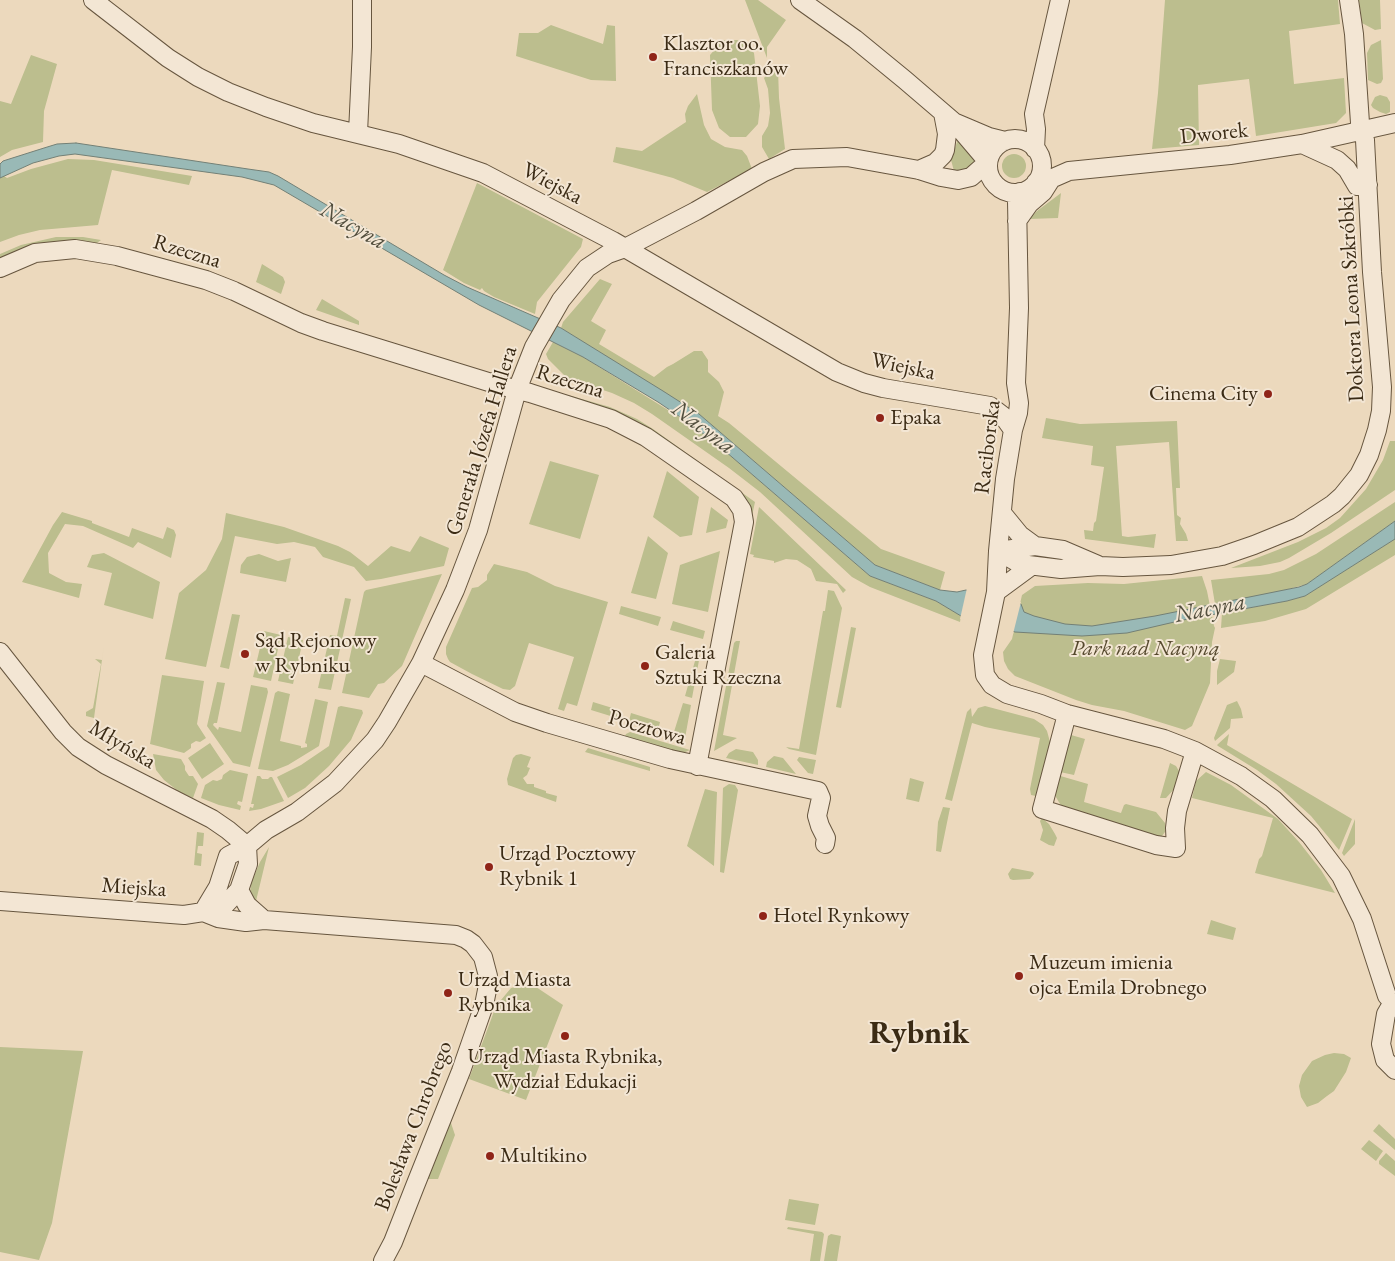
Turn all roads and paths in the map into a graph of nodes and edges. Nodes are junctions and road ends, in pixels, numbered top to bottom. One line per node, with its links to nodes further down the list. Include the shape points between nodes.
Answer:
1 (93, 0): 10 (street, Wiejska, via 198,77 266,108)
2 (362, 0): 10 (street)
3 (800, 0): 7 (street, via 863,45)
4 (1060, 0): 6 (street)
5 (1349, 0): 9 (street)
6 (1034, 114): 11 (street); 13 (street)
7 (948, 118): 11 (street, via 989,137); 14 (street); 15 (street, via 943,155 935,163)
8 (1395, 124): 9 (street, Dworek)
9 (1363, 131): 12 (street, Dworek); 19 (street, Doktora Leona Szkróbki)
10 (358, 133): 22 (street, Wiejska, via 484,173)
11 (1008, 141): 13 (street, via 1025,142); 14 (street, via 994,150)
12 (1302, 144): 16 (street, Dworek, via 1230,155); 19 (street, via 1338,160)
13 (1038, 154): 16 (street, Dworek); 18 (street, via 1041,170)
14 (988, 162): 15 (street, Generała Józefa Hallera, via 971,177 962,180 941,178); 20 (street, via 989,174 996,185 1007,192)
15 (919, 170): 22 (street, Generała Józefa Hallera, via 847,157 793,159)
16 (1070, 171): 17 (street, Dworek)
17 (1053, 178): 18 (street, Dworek); 21 (street)
18 (1036, 182): 20 (street)
19 (1362, 186): 31 (street, Doktora Leona Szkróbki, via 1372,263 1382,397 1373,444 1358,475 1342,496 1323,512 1298,527 1254,545 1186,563)
20 (1020, 192): 21 (street, Raciborska)
21 (1017, 221): 24 (street, Raciborska, via 1019,308)
22 (625, 248): 25 (street, Generała Józefa Hallera, via 600,258 567,291 536,343); 26 (street, Wiejska, via 851,378 883,388)
23 (0, 268): 25 (street, Rzeczna, via 29,255 55,250 87,250 117,256 206,280 312,328)
24 (1016, 383): 26 (street, via 1004,398); 27 (street, Raciborska, via 1019,403)
25 (517, 390): 35 (street, Generała Józefa Hallera, via 472,547); 38 (street, Rzeczna, via 596,413 628,427 734,498 742,510 744,522)
26 (990, 406): 27 (street)
27 (1013, 430): 28 (street, Raciborska)
28 (1002, 513): 29 (street, via 1020,535); 30 (street, Raciborska)
29 (1035, 546): 30 (street, Doktora Leona Szkróbki); 31 (street, Doktora Leona Szkróbki, via 1063,550)
30 (998, 551): 32 (street, Doktora Leona Szkróbki, via 1016,563); 33 (street, Raciborska)
31 (1100, 566): 32 (street, Doktora Leona Szkróbki)
32 (1030, 567): 33 (street)
33 (996, 592): 36 (street, Raciborska, via 983,656 985,675 1001,692)
34 (0, 652): 40 (street, Młyńska, via 78,747 106,765 212,819)
35 (421, 663): 38 (street, Pocztowa, via 515,712); 40 (street, Generała Józefa Hallera, via 375,740 335,784)
36 (1067, 714): 37 (street, via 1164,739); 37 (street, via 1042,809 1156,845 1176,848 1177,811)
37 (1195, 751): 46 (street, via 1262,791 1323,850 1352,896 1369,936 1386,992)
38 (697, 766): 39 (street, Pocztowa, via 818,791 821,798 817,816 826,838)
39 (825, 844)
40 (247, 846): 41 (street, via 248,864); 43 (street, Generała Józefa Hallera, via 228,856 218,887)
41 (239, 890): 43 (street, via 225,905); 44 (street, via 247,905)
42 (0, 901): 43 (street, Miejska, via 184,915)
43 (203, 912): 44 (street, Miejska, via 237,921)
44 (264, 920): 45 (street, Miejska)
45 (452, 934): 48 (street, Bolesława Chrobrego, via 466,938 482,954 487,969 486,995 455,1084)
46 (1394, 1002): 47 (street, via 1386,1014 1381,1040 1385,1060)
47 (1395, 1070)
48 (384, 1259)

